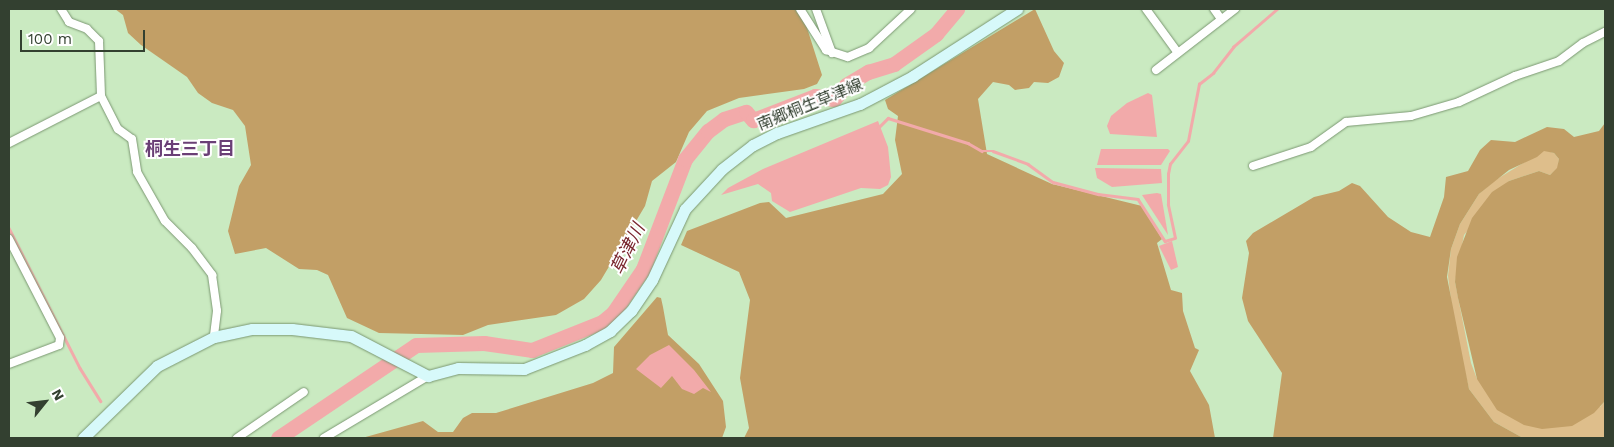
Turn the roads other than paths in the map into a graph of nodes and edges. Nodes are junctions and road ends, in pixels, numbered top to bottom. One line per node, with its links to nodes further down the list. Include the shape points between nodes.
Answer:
1 (61, 9): 14 (street, via 69,22 87,29 100,41)
2 (800, 9): 11 (street, via 820,44)
3 (816, 9): 11 (street)
4 (911, 9): 11 (street, via 869,48 848,57)
5 (1016, 9): 20 (main road, 南郷桐生草津線, via 913,76 860,104 777,132 753,145 722,170 685,209 652,280 631,310 610,331 576,349 524,369 458,368)
6 (1146, 9): 12 (street)
7 (1214, 9): 9 (street)
8 (1235, 9): 9 (street)
9 (1221, 19): 12 (street)
10 (1605, 32): 16 (street, via 1559,61 1515,76 1459,102 1411,116 1346,122 1311,147)
11 (832, 53)
12 (1178, 53): 13 (street)
13 (1156, 70)
14 (100, 96): 15 (street); 18 (street, via 118,129 132,139 137,172 165,221 192,248 212,275 217,311)
15 (9, 143)
16 (1253, 166)
17 (9, 239): 19 (street, via 60,338 59,345)
18 (214, 337): 20 (main road, via 252,329 292,329 351,336); 22 (main road, via 157,366)
19 (9, 364)
20 (428, 376): 24 (street)
21 (304, 392): 23 (street)
22 (83, 438)
23 (237, 438)
24 (324, 438)

